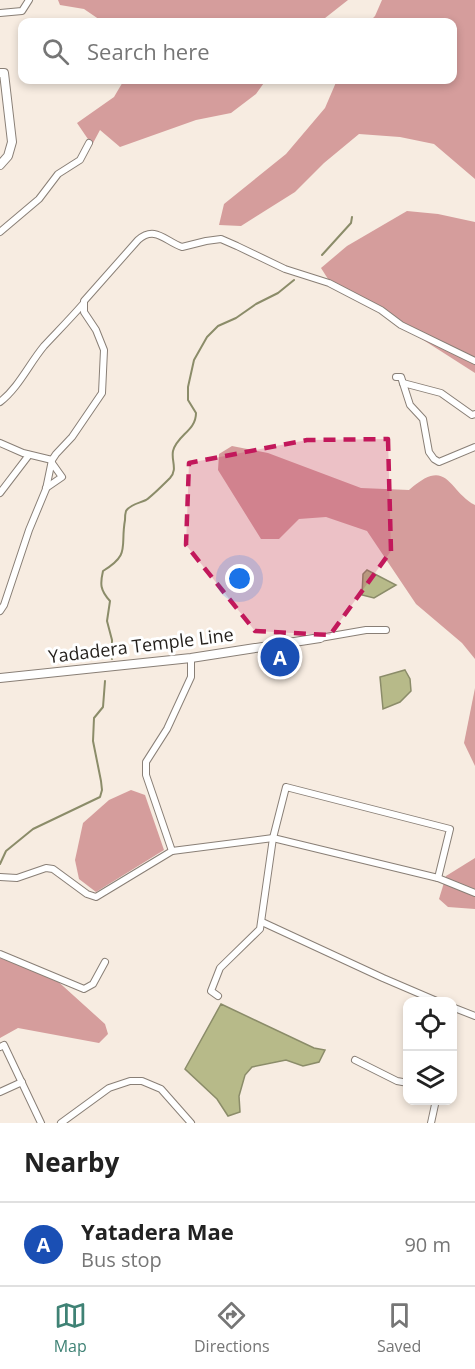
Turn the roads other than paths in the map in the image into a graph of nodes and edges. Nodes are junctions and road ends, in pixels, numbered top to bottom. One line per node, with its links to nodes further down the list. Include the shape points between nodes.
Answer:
1 (30, 0): 2 (street, via 22,11)
2 (0, 13)
3 (0, 73): 5 (main road, via 4,73 12,142)
4 (89, 143): 6 (street, via 80,160 58,174 39,199)
5 (0, 165)
6 (0, 232)
7 (84, 303): 8 (street, via 147,234 157,233 182,247 221,239 285,269 329,283); 11 (street); 16 (street, via 84,312 104,350 102,393)
8 (475, 362)
9 (396, 377): 10 (street, via 401,377)
10 (403, 383): 12 (street, via 441,393); 14 (street, via 410,405 423,419 434,459 440,462)
11 (0, 402)
12 (475, 414)
13 (0, 443): 15 (street)
14 (475, 447)
15 (29, 455): 16 (street); 18 (street)
16 (52, 462): 17 (street); 17 (street, via 62,477)
17 (46, 489): 19 (street)
18 (0, 493)
19 (0, 611)
20 (386, 630): 21 (street)
21 (320, 638): 22 (main road, Yadadera Temple Line)
22 (191, 658): 23 (main road, Yadadera Temple Line); 25 (street, via 191,677 167,729 146,762 146,775)
23 (0, 678)
24 (273, 838): 25 (street); 27 (street); 27 (street, via 286,787 450,829); 29 (street)
25 (172, 851): 26 (street, via 96,897 53,869)
26 (0, 878)
27 (438, 878): 28 (street)
28 (475, 893)
29 (262, 922): 32 (street, via 260,929 220,968 211,991); 33 (street)
30 (0, 954): 31 (street, via 84,989 93,984)
31 (105, 962)
32 (218, 996)
33 (427, 997)
34 (457, 1009): 35 (street)
35 (475, 1016)
36 (0, 1047): 38 (street, via 4,1045)
37 (355, 1060): 39 (street)
38 (22, 1082): 40 (street); 42 (street)
39 (403, 1082)
40 (0, 1092)
41 (435, 1105): 45 (street)
42 (41, 1123)
43 (62, 1123): 44 (street, via 102,1092 130,1081 161,1089)
44 (191, 1123)
45 (431, 1123)

